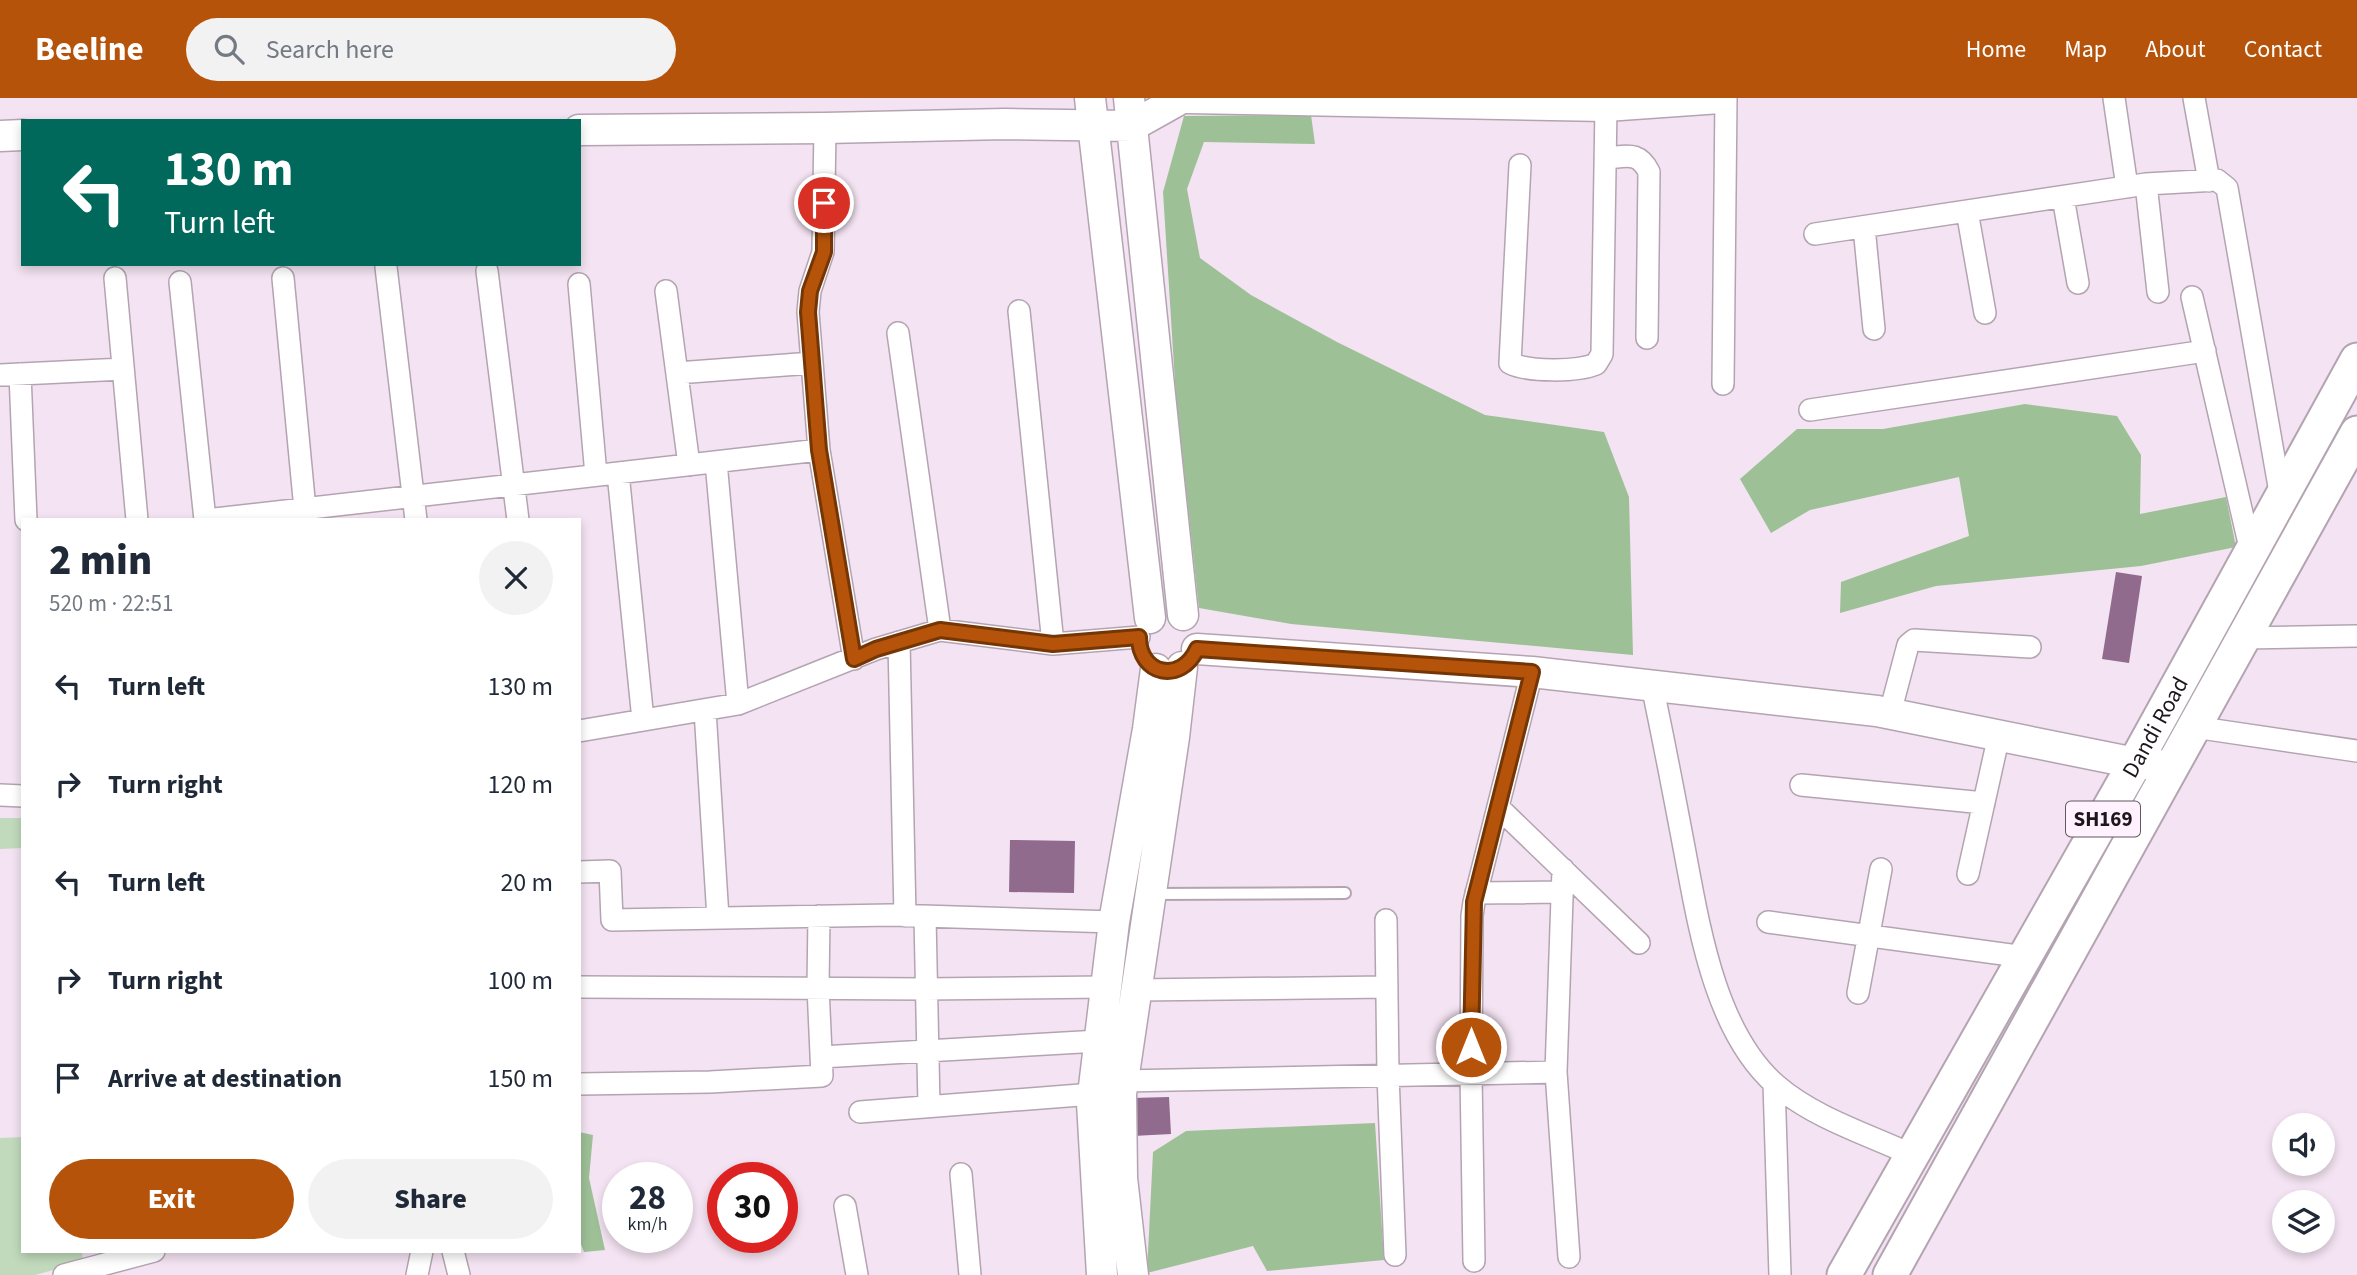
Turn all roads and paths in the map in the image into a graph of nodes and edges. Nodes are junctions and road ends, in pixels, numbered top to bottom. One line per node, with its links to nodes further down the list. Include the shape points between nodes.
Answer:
1 (1182, 98): 9 (main road)
2 (1188, 98): 7 (main road)
3 (1720, 98): 7 (main road)
4 (1726, 98): 43 (street)
5 (2114, 98): 17 (street)
6 (2194, 98): 16 (street)
7 (1606, 106): 14 (street)
8 (1091, 112): 9 (main road); 10 (main road, via 1005,124); 62 (main road)
9 (1130, 112): 61 (main road)
10 (825, 128): 11 (main road); 39 (street, via 824,252 808,312)
11 (581, 130)
12 (21, 135): 13 (main road)
13 (0, 136)
14 (1605, 158): 15 (street, via 1602,354 1587,368 1528,369 1510,363); 36 (street, via 1637,156 1649,172)
15 (1520, 165)
16 (2209, 180): 17 (street); 52 (street, via 2227,188)
17 (2136, 185): 18 (street); 30 (street)
18 (2063, 197): 19 (street); 27 (street)
19 (1966, 211): 20 (street); 33 (street)
20 (1864, 227): 21 (street); 34 (street)
21 (1815, 234)
22 (386, 267): 51 (street)
23 (487, 271): 50 (street)
24 (115, 278): 40 (street)
25 (283, 278): 53 (street)
26 (180, 282): 56 (street)
27 (2078, 283)
28 (579, 284): 49 (street)
29 (666, 291): 41 (street)
30 (2158, 292)
31 (2192, 297): 37 (street)
32 (1019, 311): 67 (street)
33 (1985, 313)
34 (1874, 329)
35 (898, 333): 63 (street)
36 (1647, 338)
37 (2204, 351): 44 (street); 60 (street)
38 (2357, 360): 52 (main road, Dandi Road / SH169)
39 (812, 363): 41 (street); 46 (street)
40 (123, 369): 42 (street); 55 (street)
41 (677, 373): 48 (street)
42 (10, 375): 54 (street)
43 (1723, 384)
44 (1810, 410)
45 (2357, 433): 65 (main road, Dandi Road / SH169)
46 (819, 450): 47 (street); 69 (street)
47 (716, 462): 48 (street); 73 (street)
48 (689, 465): 49 (street)
49 (607, 474): 50 (street); 76 (street)
50 (514, 485): 51 (street); 59 (street)
51 (414, 496): 53 (street); 58 (street)
52 (2281, 498): 60 (main road, Dandi Road / SH169)
53 (305, 514): 57 (street)
54 (26, 518)
55 (137, 518)
56 (206, 518)
57 (239, 518)
58 (416, 518)
59 (518, 518)
60 (2251, 552): 81 (main road, Dandi Road / SH169)
61 (1183, 615): 62 (main road, via 1164,612); 70 (main road, via 1195,629)
62 (1144, 627): 67 (street); 70 (main road, via 1142,655)
63 (940, 630): 66 (street); 67 (street)
64 (2357, 636): 65 (street)
65 (2243, 638): 77 (main road, Dandi Road / SH169)
66 (900, 642): 69 (street); 97 (street)
67 (1053, 644)
68 (2030, 647): 75 (street, via 1914,640)
69 (854, 659): 73 (street)
70 (1178, 662): 71 (main road); 95 (main road); 100 (main road, via 1148,729)
71 (1532, 672): 72 (main road); 87 (street)
72 (1652, 685): 75 (main road); 119 (street, via 1711,974 1750,1055)
73 (738, 704): 74 (street)
74 (705, 710): 76 (street); 98 (street)
75 (1889, 713): 79 (main road)
76 (643, 720): 78 (street)
77 (2194, 727): 80 (street); 82 (main road, Dandi Road / SH169)
78 (581, 731)
79 (1999, 735): 81 (main road); 86 (street)
80 (2357, 751)
81 (2135, 762): 82 (main road); 104 (main road, Dandi Road / SH169)
82 (2172, 766): 142 (main road, Dandi Road / SH169)
83 (1801, 785): 86 (street)
84 (0, 795): 85 (street)
85 (21, 796)
86 (1984, 803): 91 (street)
87 (1498, 807): 88 (street); 94 (street)
88 (1563, 869): 92 (street); 103 (street)
89 (1881, 869): 102 (street)
90 (581, 872): 98 (street, via 610,871 612,920)
91 (1968, 874)
92 (1562, 891): 94 (street); 115 (street)
93 (1345, 893): 95 (lane)
94 (1476, 893): 116 (street)
95 (1150, 894): 110 (main road)
96 (819, 916): 97 (street); 98 (street); 106 (street)
97 (915, 917): 100 (street); 109 (street)
98 (718, 918)
99 (1386, 920): 108 (street)
100 (1114, 922): 107 (main road)
101 (1768, 922): 102 (street)
102 (1870, 936): 104 (street); 111 (street)
103 (1639, 943)
104 (2025, 957): 124 (main road, Dandi Road / SH169)
105 (581, 987): 106 (street)
106 (818, 987): 109 (street); 114 (street)
107 (1106, 987): 109 (street); 112 (main road)
108 (1387, 987): 110 (street); 117 (street)
109 (925, 989): 113 (street)
110 (1136, 990): 118 (main road)
111 (1858, 993)
112 (1099, 1041): 113 (street); 121 (main road)
113 (927, 1051): 114 (street); 122 (street)
114 (821, 1056): 120 (street, via 822,1076)
115 (1556, 1072): 116 (street); 131 (street)
116 (1471, 1074): 117 (street); 132 (street)
117 (1388, 1075): 118 (street); 130 (street)
118 (1123, 1081): 139 (main road, via 1122,1178)
119 (1774, 1083): 124 (street, via 1802,1105); 140 (street)
120 (581, 1084)
121 (1093, 1094): 122 (street); 138 (main road)
122 (929, 1107): 123 (street)
123 (860, 1112)
124 (1912, 1155): 141 (main road, Dandi Road / SH169)
125 (961, 1174): 137 (street)
126 (845, 1206): 136 (street)
127 (146, 1253): 133 (street)
128 (422, 1253): 134 (street)
129 (454, 1253): 135 (street)
130 (1395, 1255)
131 (1569, 1257)
132 (1474, 1261)
133 (64, 1275)
134 (417, 1275)
135 (459, 1275)
136 (857, 1275)
137 (970, 1275)
138 (1102, 1275)
139 (1133, 1275)
140 (1780, 1275)
141 (1844, 1275)
142 (1889, 1275)

